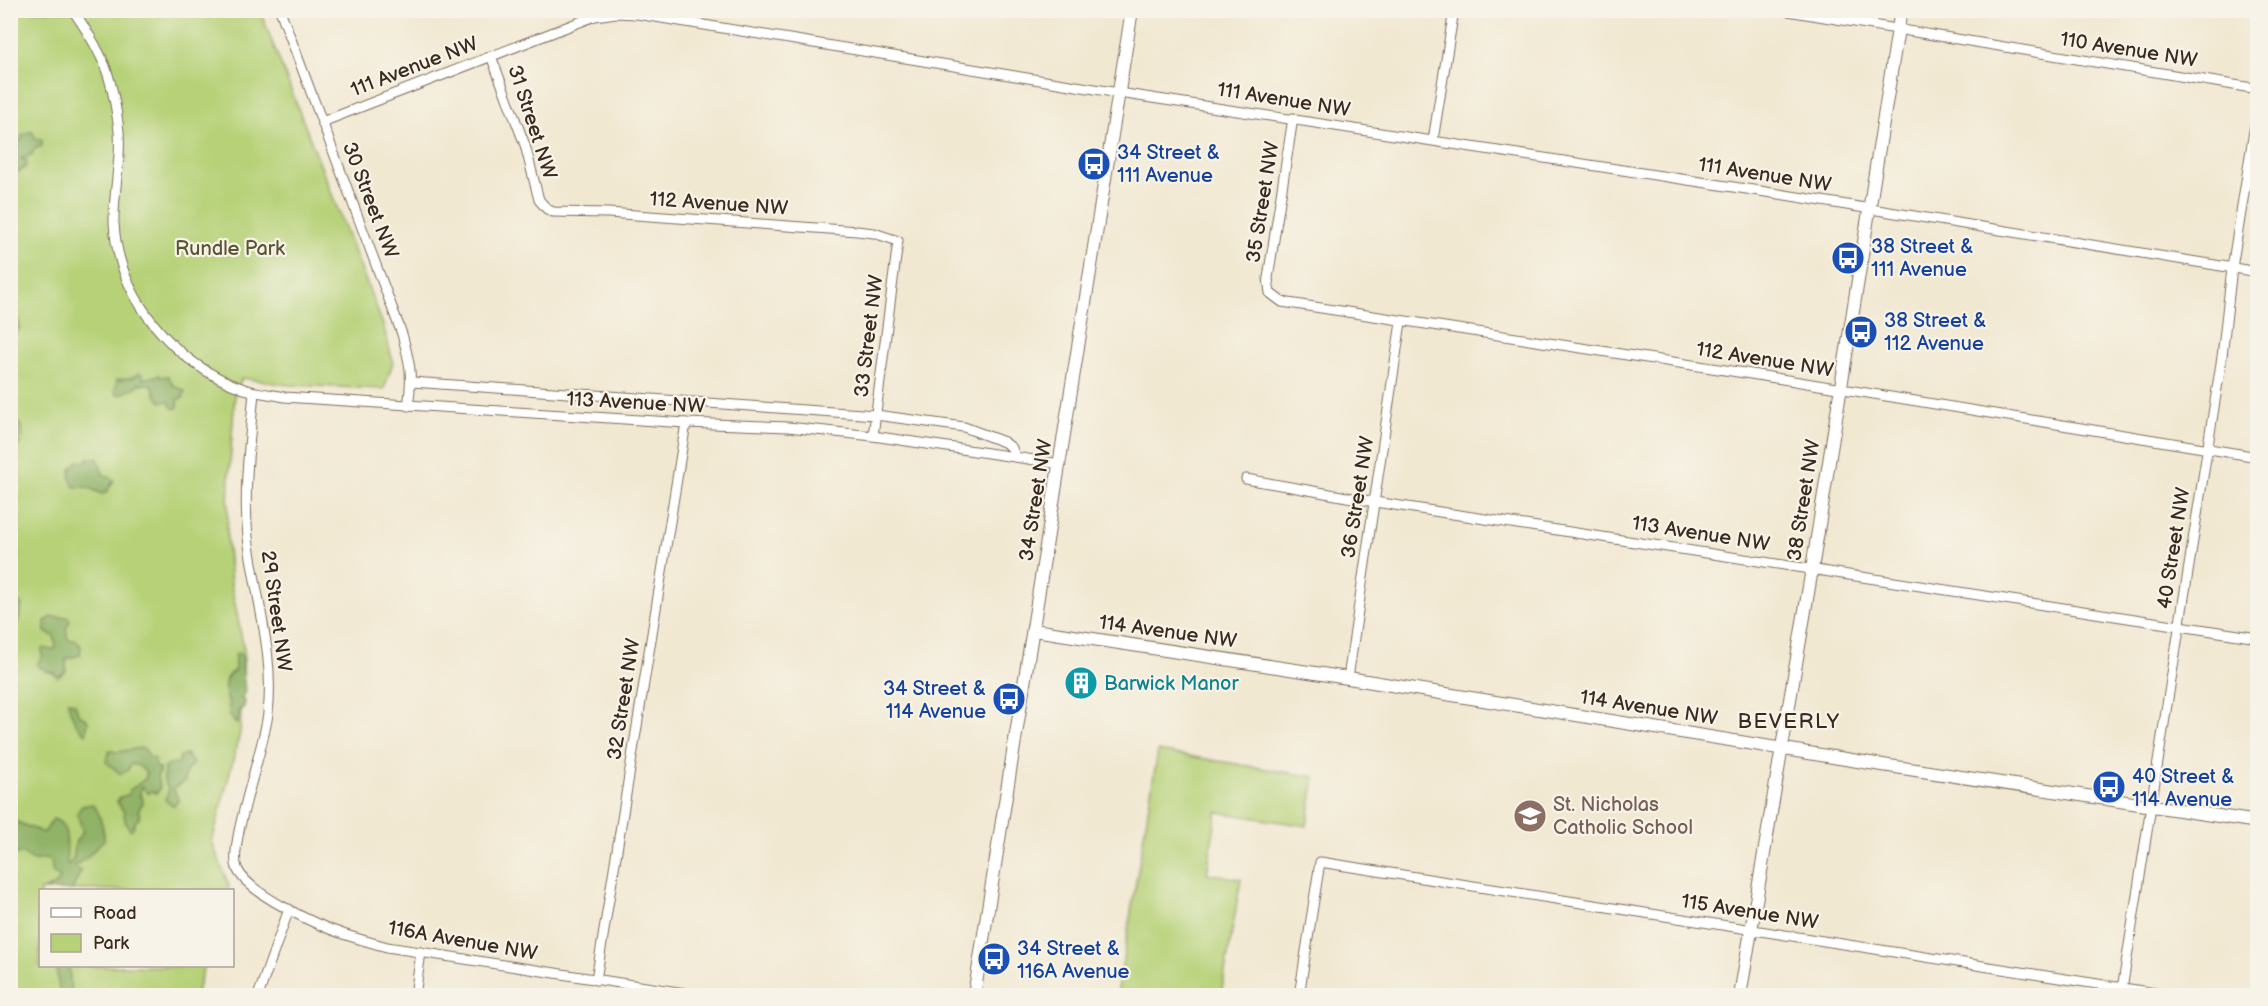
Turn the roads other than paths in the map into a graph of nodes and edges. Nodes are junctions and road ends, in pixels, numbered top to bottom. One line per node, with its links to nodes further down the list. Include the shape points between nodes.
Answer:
1 (73, 10): 25 (street, 113 Avenue NW, via 100,54 115,105 119,125 114,221 129,285 150,319 176,348 207,371)
2 (280, 10): 14 (street, 30 Street NW)
3 (1132, 10): 11 (street, 34 Street NW)
4 (1454, 10): 15 (street)
5 (1782, 10): 8 (street, 110 Avenue NW)
6 (1901, 10): 8 (street, 38 Street NW)
7 (637, 12): 9 (street, 111 Avenue NW, via 595,16); 11 (street, 111 Avenue NW)
8 (1898, 30): 10 (street, 110 Avenue NW); 17 (street, 38 Street NW)
9 (491, 56): 14 (street, 111 Avenue NW); 16 (street, 31 Street NW, via 525,145)
10 (2258, 88)
11 (1119, 93): 13 (street, 111 Avenue NW); 33 (street, 34 Street NW)
12 (2258, 106): 19 (street, 40 Street NW)
13 (1293, 118): 15 (street, 111 Avenue NW); 21 (street, 35 Street NW, via 1268,278)
14 (322, 122): 23 (street, 30 Street NW, via 402,334)
15 (1433, 140): 17 (street, 111 Avenue NW)
16 (539, 200): 18 (street, 112 Avenue NW, via 553,212 857,231)
17 (1870, 210): 19 (street, 111 Avenue NW); 24 (street, 38 Street NW)
18 (898, 241): 27 (street, 33 Street NW)
19 (2232, 268): 20 (street, 111 Avenue NW); 30 (street, 40 Street NW)
20 (2258, 272)
21 (1270, 293): 22 (street, 112 Avenue NW, via 1282,302)
22 (1401, 322): 24 (street, 112 Avenue NW); 35 (street, 36 Street NW)
23 (412, 382): 26 (street, 30 Street NW); 27 (street, 113 Avenue NW)
24 (1841, 389): 30 (street, 112 Avenue NW); 36 (street, 38 Street NW)
25 (254, 392): 26 (street, 113 Avenue NW); 44 (street, 29 Street NW, via 246,509 266,643 269,712 236,841)
26 (408, 406): 28 (street, 113 Avenue NW)
27 (876, 415): 29 (street, 33 Street NW); 31 (street, 113 Avenue NW, via 964,427 1004,442)
28 (686, 423): 29 (street, 113 Avenue NW, via 788,427); 48 (street, 32 Street NW)
29 (873, 436): 31 (street, 113 Avenue NW)
30 (2207, 449): 32 (street, 112 Avenue NW); 37 (street, 40 Street NW)
31 (1015, 457): 33 (street, 113 Avenue NW)
32 (2258, 457)
33 (1060, 464): 38 (street, 34 Street NW)
34 (1246, 479): 35 (street, 113 Avenue NW)
35 (1375, 501): 36 (street, 113 Avenue NW); 40 (street, 36 Street NW)
36 (1812, 569): 37 (street, 113 Avenue NW); 41 (street, 38 Street NW)
37 (2179, 626): 39 (street, 113 Avenue NW); 42 (street, 40 Street NW)
38 (1034, 630): 40 (street, 114 Avenue NW); 53 (street, 34 Street NW)
39 (2258, 638)
40 (1347, 678): 41 (street, 114 Avenue NW)
41 (1782, 749): 42 (street, 114 Avenue NW); 46 (street, 38 Street NW)
42 (2151, 805): 43 (street, 114 Avenue NW); 49 (street, 40 Street NW)
43 (2258, 822)
44 (237, 868): 45 (street, 116A Avenue NW, via 253,888)
45 (289, 909): 47 (street, 116A Avenue NW, via 344,934); 50 (street)
46 (1752, 930): 49 (street, 115 Avenue NW); 54 (street, 115 Avenue NW, via 1320,862); 55 (street, 38 Street NW)
47 (421, 952): 48 (street, 116A Avenue NW); 51 (street)
48 (596, 980): 52 (street, 116A Avenue NW)
49 (2121, 991): 56 (street, 115 Avenue NW)
50 (258, 996)
51 (415, 996)
52 (704, 996)
53 (974, 996)
54 (1299, 996)
55 (1740, 996)
56 (2174, 996)

